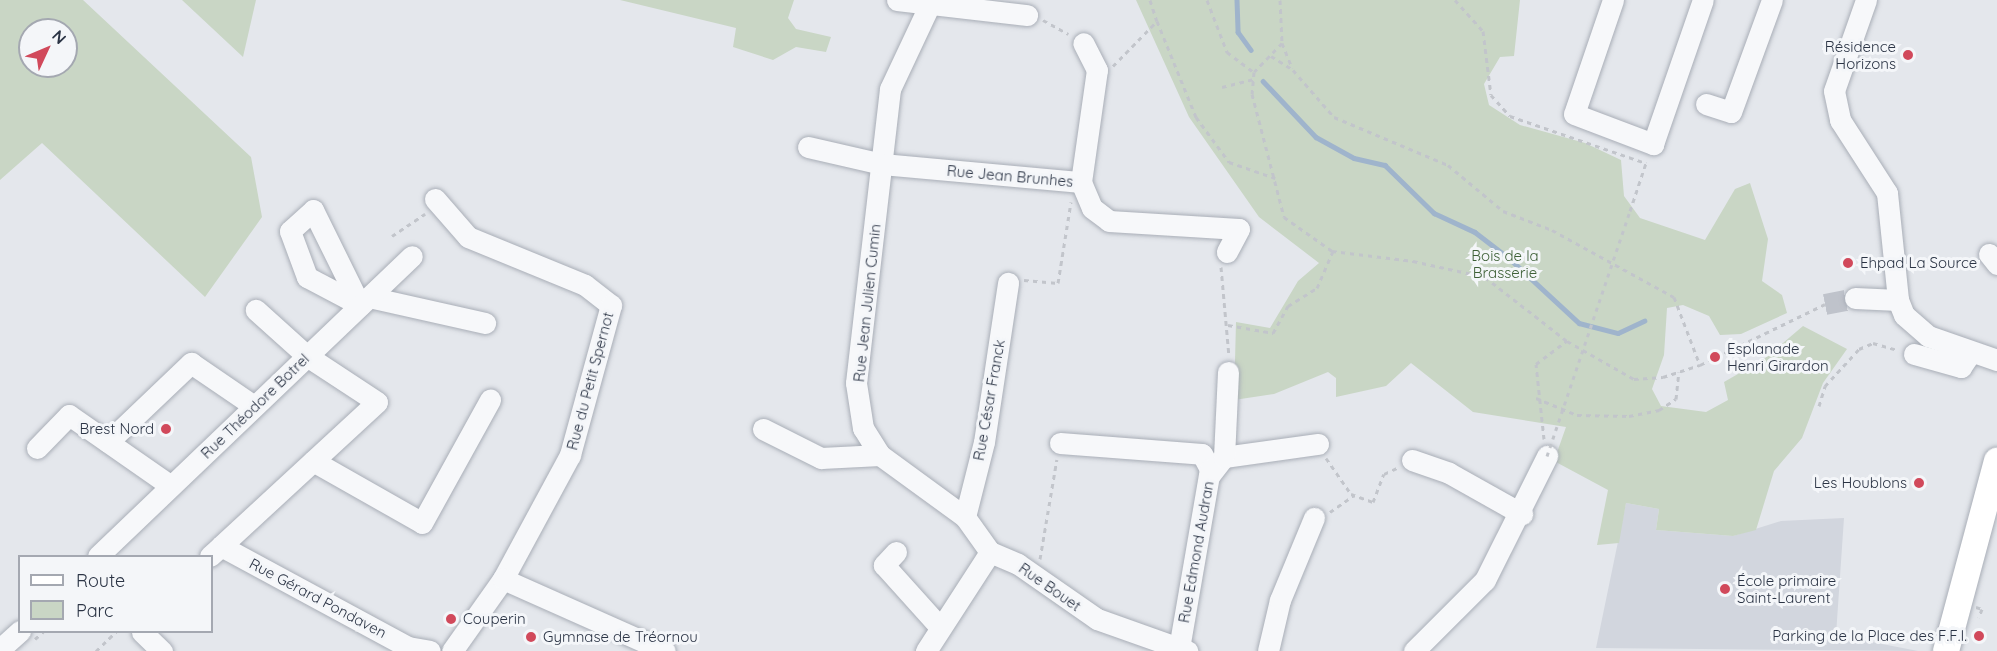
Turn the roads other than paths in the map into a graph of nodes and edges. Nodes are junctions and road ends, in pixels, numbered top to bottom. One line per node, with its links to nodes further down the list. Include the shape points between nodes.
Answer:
1 (897, 0): 6 (street)
2 (1613, 0): 3 (street, via 1574,114 1650,153)
3 (1703, 0)
4 (1772, 0): 9 (street, via 1731,112)
5 (1866, 0): 18 (street, via 1834,91 1840,120 1887,193)
6 (929, 6): 7 (street); 11 (street, Rue Jean Julien Cumin, via 890,89)
7 (1027, 15)
8 (1083, 43): 12 (street, via 1097,70)
9 (1706, 104)
10 (808, 147): 11 (street, Rue Jean Brunhes)
11 (882, 164): 12 (street, Rue Jean Brunhes); 34 (street, Rue Jean Julien Cumin, via 856,383 863,428)
12 (1081, 182): 15 (street, Rue Jean Brunhes, via 1092,208 1108,221 1239,229)
13 (435, 199): 48 (street, Rue du Petit Spernot, via 475,241 585,285 611,305 576,441)
14 (412, 256): 19 (street, Rue Théodore Botrel)
15 (1224, 261)
16 (1008, 282): 42 (street, Rue César Franck, via 984,442)
17 (1855, 298): 18 (street)
18 (1898, 300): 22 (street, via 1904,315 1928,336)
19 (364, 301): 21 (street); 24 (street, Rue Théodore Botrel)
20 (256, 310): 24 (street)
21 (485, 323)
22 (1971, 352): 23 (street, via 1960,367); 25 (street)
23 (1914, 354)
24 (307, 356): 28 (street, Rue Théodore Botrel); 37 (street, via 377,402)
25 (1997, 360)
26 (1228, 372): 39 (street)
27 (490, 400): 37 (street, via 423,523)
28 (254, 406): 30 (street, via 190,363); 40 (street, Rue Théodore Botrel)
29 (763, 429): 34 (street, via 821,458)
30 (108, 442): 33 (street, via 69,416); 40 (street)
31 (1060, 443): 39 (street, Rue Edmond Audran, via 1202,454)
32 (1318, 444): 39 (street)
33 (37, 448)
34 (880, 455): 42 (street, Rue Jean Julien Cumin)
35 (1547, 456): 41 (street)
36 (1412, 460): 41 (street, via 1449,473)
37 (313, 461): 44 (street)
38 (1997, 461): 61 (main road)
39 (1217, 472): 53 (street, Rue Edmond Audran)
40 (171, 486): 47 (street, Rue Théodore Botrel)
41 (1522, 514): 60 (street, via 1485,580)
42 (965, 517): 46 (street, Rue Jean Julien Cumin)
43 (1314, 518): 59 (street, via 1280,600)
44 (215, 551): 55 (street, Rue Gérard Pondaven, via 408,647)
45 (896, 552): 49 (street, via 884,565)
46 (990, 552): 49 (street); 53 (street, Rue Bouet, via 1033,574 1097,619)
47 (99, 555)
48 (503, 579): 56 (street); 57 (street)
49 (939, 627): 58 (street)
50 (18, 633): 52 (street)
51 (143, 633): 54 (street)
52 (0, 649)
53 (1183, 650)
54 (162, 651)
55 (430, 651)
56 (452, 651)
57 (665, 651)
58 (926, 651)
59 (1268, 651)
60 (1414, 651)
61 (1946, 651)

